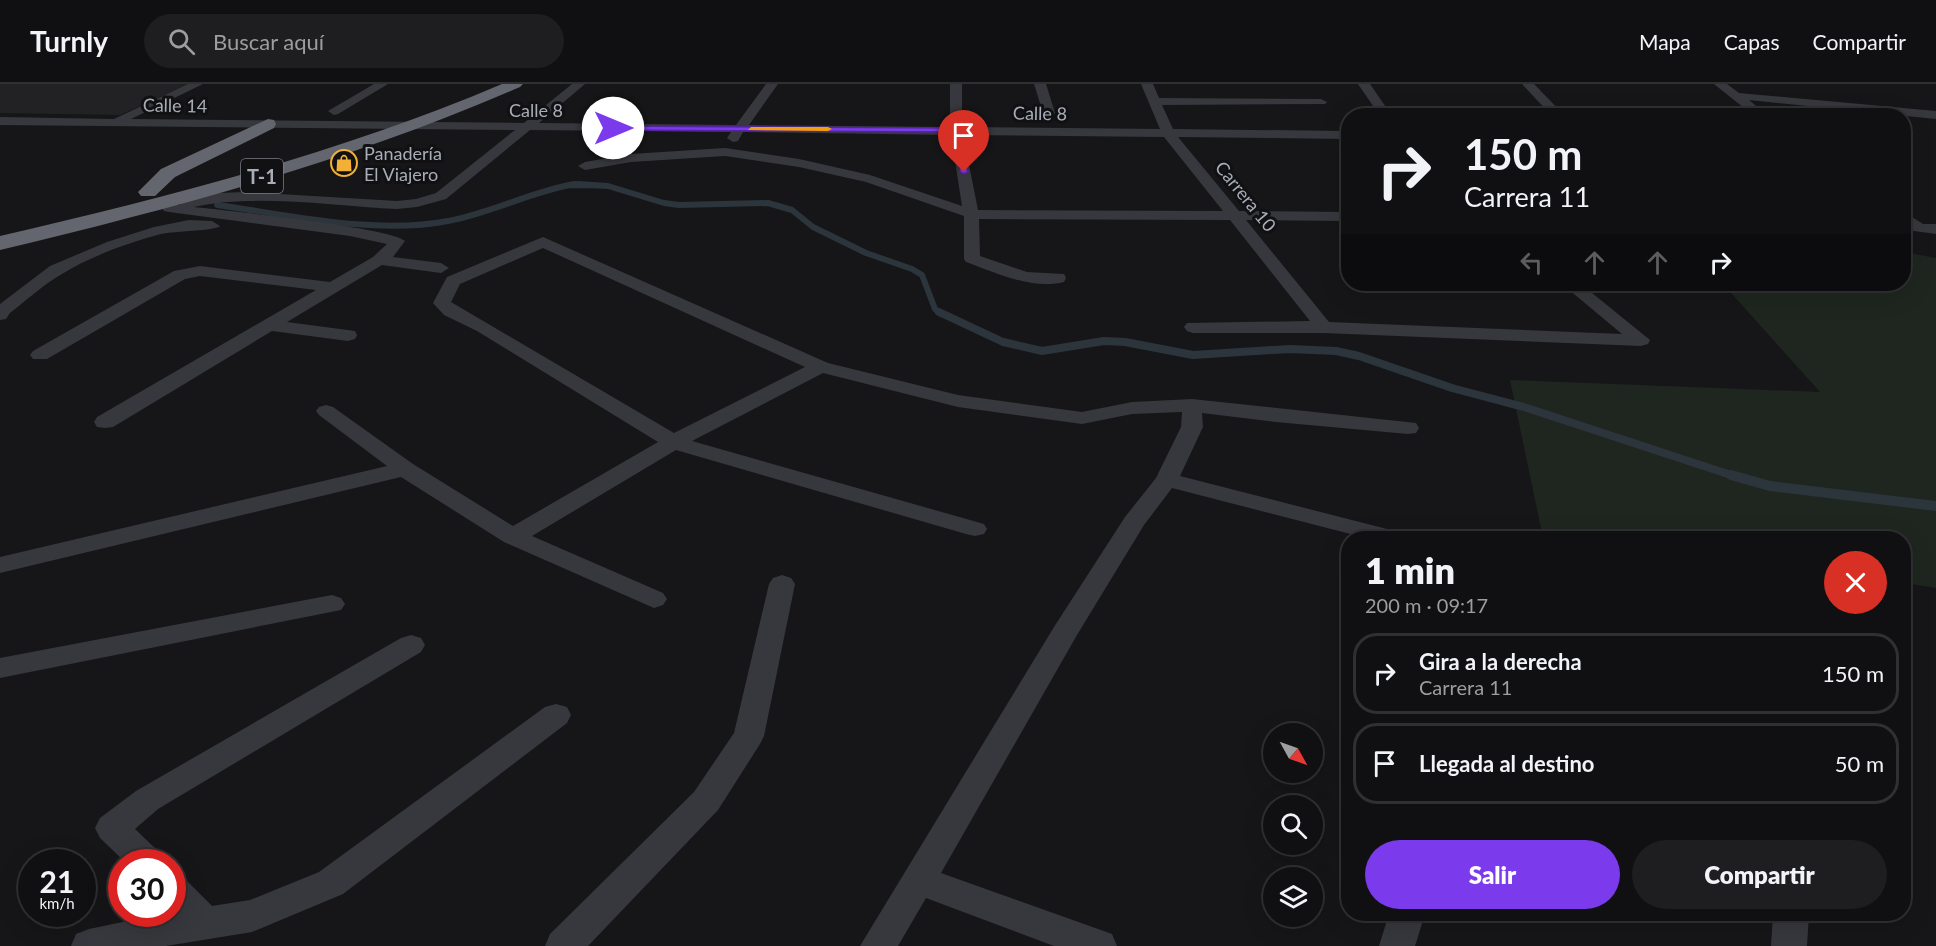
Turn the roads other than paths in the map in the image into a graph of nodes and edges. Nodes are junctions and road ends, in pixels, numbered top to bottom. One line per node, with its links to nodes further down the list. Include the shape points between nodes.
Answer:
1 (197, 84): 25 (street)
2 (382, 84): 20 (street)
3 (481, 84): 35 (highway, T-1, via 352,133)
4 (515, 84): 37 (highway, T-1, via 336,155)
5 (579, 84): 28 (street)
6 (772, 84): 29 (street)
7 (956, 84): 30 (street)
8 (1040, 84): 22 (street)
9 (1147, 84): 14 (street, Carrera 10)
10 (1364, 84): 16 (street)
11 (1528, 84): 17 (street)
12 (1720, 84): 13 (street)
13 (1736, 96): 18 (street); 19 (street)
14 (1154, 101): 15 (street); 31 (street, Carrera 10)
15 (1321, 102)
16 (1380, 108)
17 (1551, 108)
18 (1752, 108)
19 (1871, 108)
20 (334, 111)
21 (1911, 112): 23 (street)
22 (1049, 113)
23 (1936, 115)
24 (0, 121): 25 (street, Calle 14)
25 (114, 122): 26 (street, Calle 14)
26 (268, 124): 27 (street, Calle 14); 35 (highway, via 168,173)
27 (350, 125): 28 (street, Calle 8)
28 (526, 128): 29 (street, Calle 8); 36 (street, via 441,196 417,203 247,196 217,197)
29 (738, 129): 30 (street, Calle 8); 33 (street)
30 (956, 130): 31 (street, Calle 8); 38 (street)
31 (1168, 133): 32 (street, Calle 8); 39 (street, Carrera 10)
32 (1341, 135)
33 (725, 152): 34 (street, via 677,153); 38 (street, via 870,179)
34 (585, 166)
35 (148, 192): 42 (highway, T-1)
36 (169, 208): 37 (street); 41 (street)
37 (128, 213): 45 (highway, T-1)
38 (971, 214): 39 (street); 48 (street, via 972,259 1025,277)
39 (1236, 215): 40 (street); 54 (street, Carrera 10)
40 (1341, 216)
41 (261, 219): 46 (street, via 397,241); 51 (street, via 225,227 189,225 159,230 113,245 56,270)
42 (0, 226)
43 (1911, 228): 44 (street)
44 (1936, 229)
45 (0, 243)
46 (380, 260): 47 (street); 49 (street)
47 (441, 268)
48 (1058, 278)
49 (333, 287): 52 (street); 56 (street, via 200,271 180,275)
50 (1580, 291): 54 (street, via 1641,340)
51 (0, 315)
52 (269, 324): 55 (street); 60 (street)
53 (1193, 327): 54 (street)
54 (1324, 327)
55 (348, 334)
56 (40, 355)
57 (821, 367): 58 (street, via 958,400 1082,418 1132,408); 62 (street); 62 (street, via 543,242 453,281 442,303 450,311)
58 (1192, 405): 61 (street); 64 (street, via 1192,427)
59 (326, 411): 63 (street)
60 (105, 422)
61 (1408, 428)
62 (673, 442): 65 (street); 67 (street)
63 (405, 469): 67 (street); 68 (street)
64 (1167, 480): 66 (street); 76 (street, via 1134,522 1064,634)
65 (975, 529)
66 (1366, 531)
67 (513, 537): 70 (street)
68 (0, 565)
69 (782, 584): 82 (street, via 749,736 706,801)
70 (654, 599)
71 (332, 604): 73 (street)
72 (411, 645): 75 (street, via 147,800 112,828)
73 (0, 668)
74 (556, 715): 80 (street, via 331,883 252,916)
75 (134, 849)
76 (919, 880): 83 (street); 84 (street)
77 (186, 904): 80 (street)
78 (1405, 921): 85 (street)
79 (1791, 921): 86 (street)
80 (205, 924): 81 (street)
81 (89, 946)
82 (563, 946)
83 (878, 946)
84 (1099, 946)
85 (1397, 946)
86 (1789, 946)

